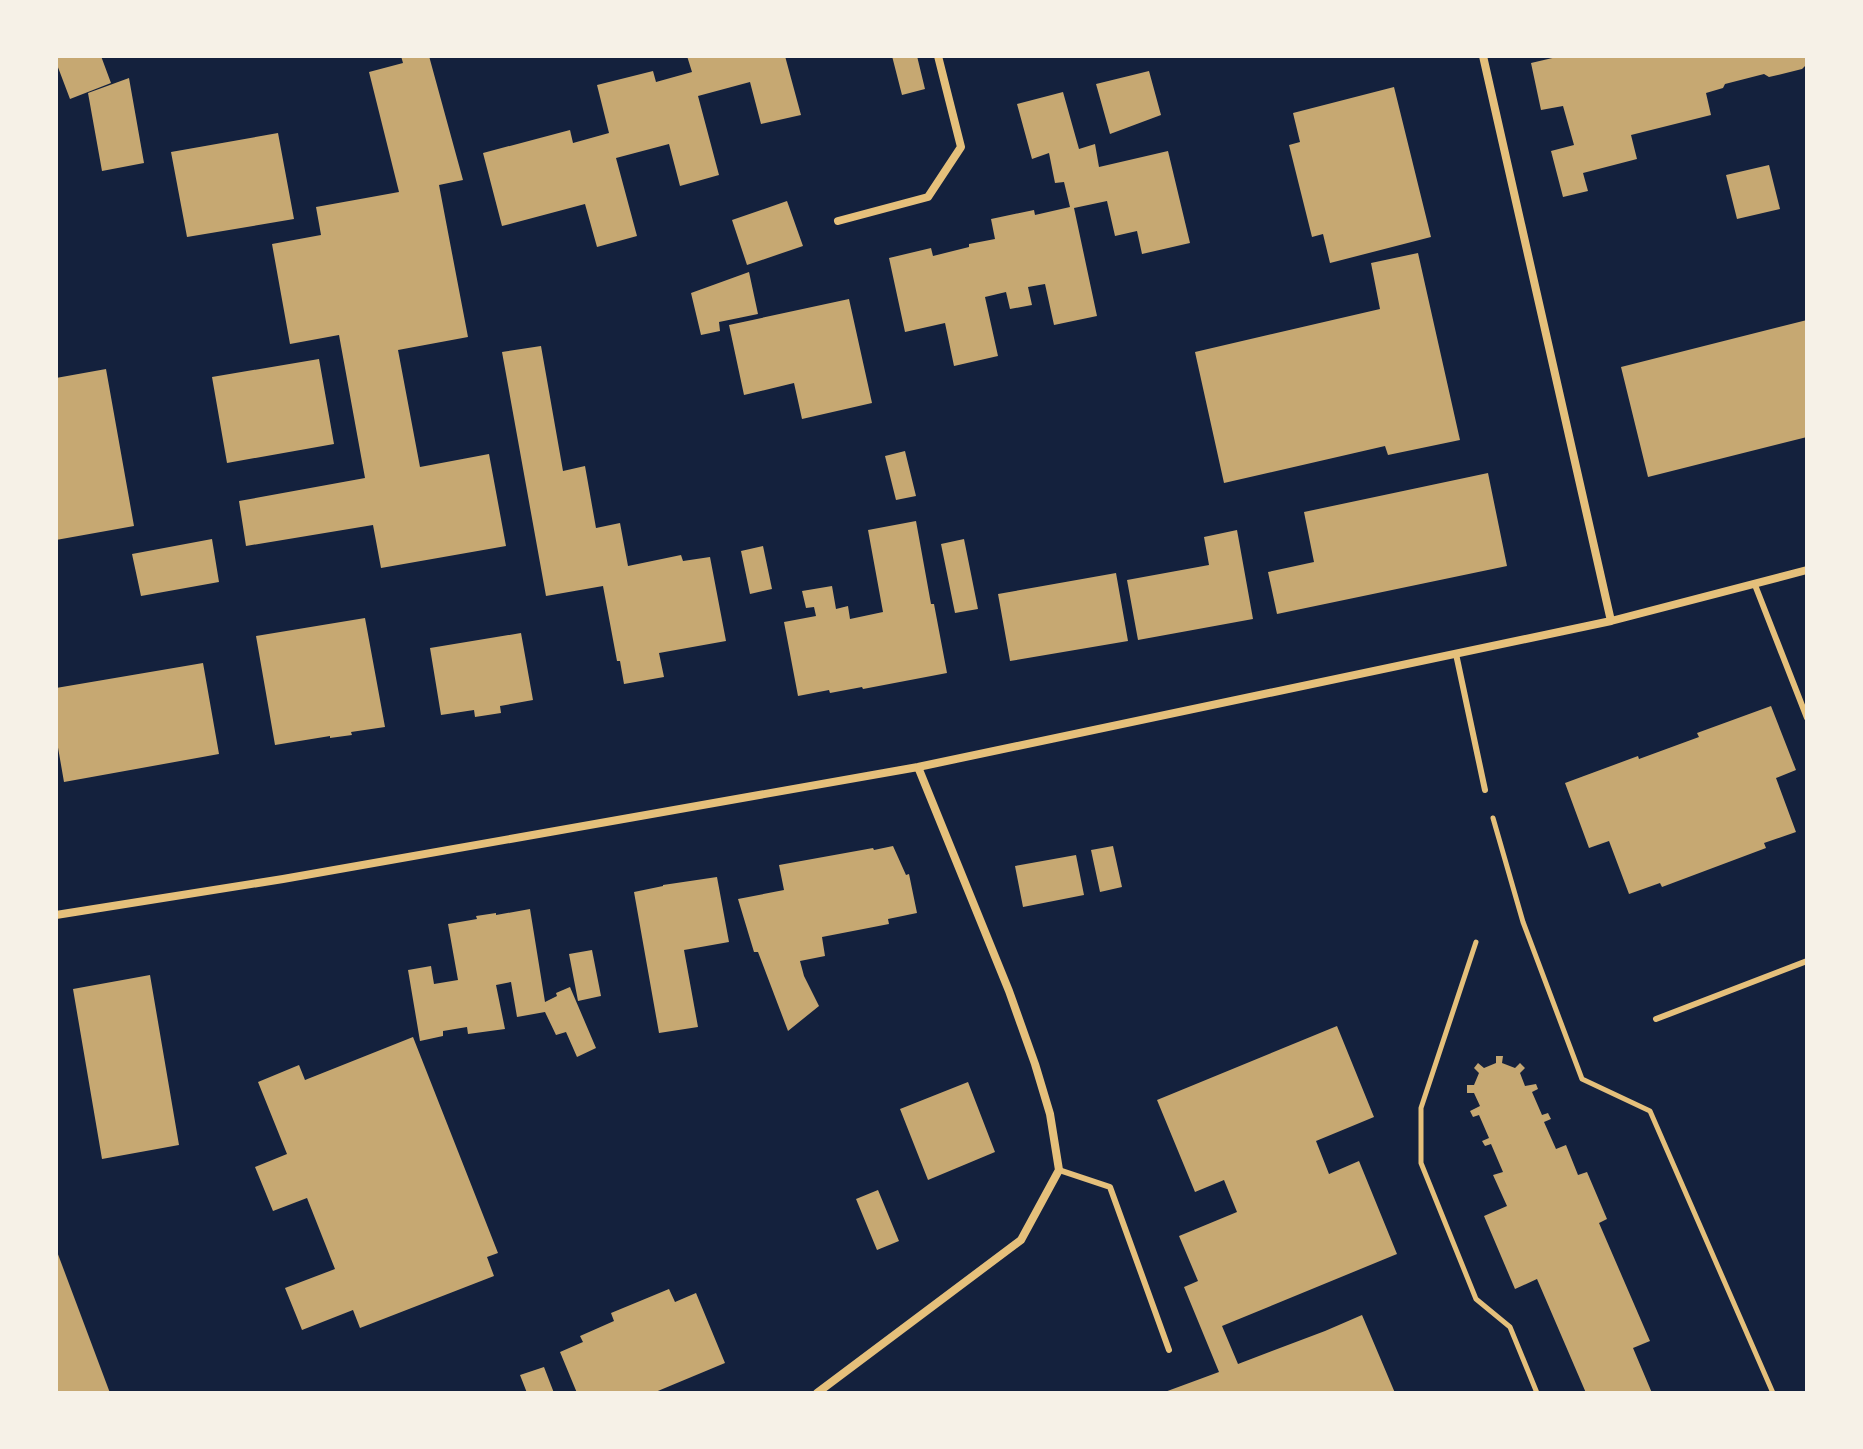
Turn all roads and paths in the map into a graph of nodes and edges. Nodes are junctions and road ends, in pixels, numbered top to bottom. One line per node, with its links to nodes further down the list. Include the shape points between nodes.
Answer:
1 (938, 56): 3 (street, via 961,147 928,197)
2 (1483, 56): 6 (street)
3 (838, 221)
4 (1807, 570): 5 (street)
5 (1755, 585): 6 (street); 8 (lane)
6 (1611, 621): 7 (street)
7 (1456, 654): 9 (street); 10 (lane)
8 (1807, 718)
9 (918, 767): 11 (street); 15 (street, via 1020,1020 1050,1114)
10 (1485, 790): 19 (path, via 1523,922 1582,1079 1650,1111)
11 (56, 915)
12 (1476, 942): 18 (path, via 1421,1108 1421,1163 1476,1299 1510,1327)
13 (1807, 961): 14 (lane)
14 (1656, 1019)
15 (1059, 1170): 16 (lane, via 1110,1187); 17 (street, via 1021,1240)
16 (1169, 1350)
17 (817, 1393)
18 (1537, 1393)
19 (1773, 1393)

